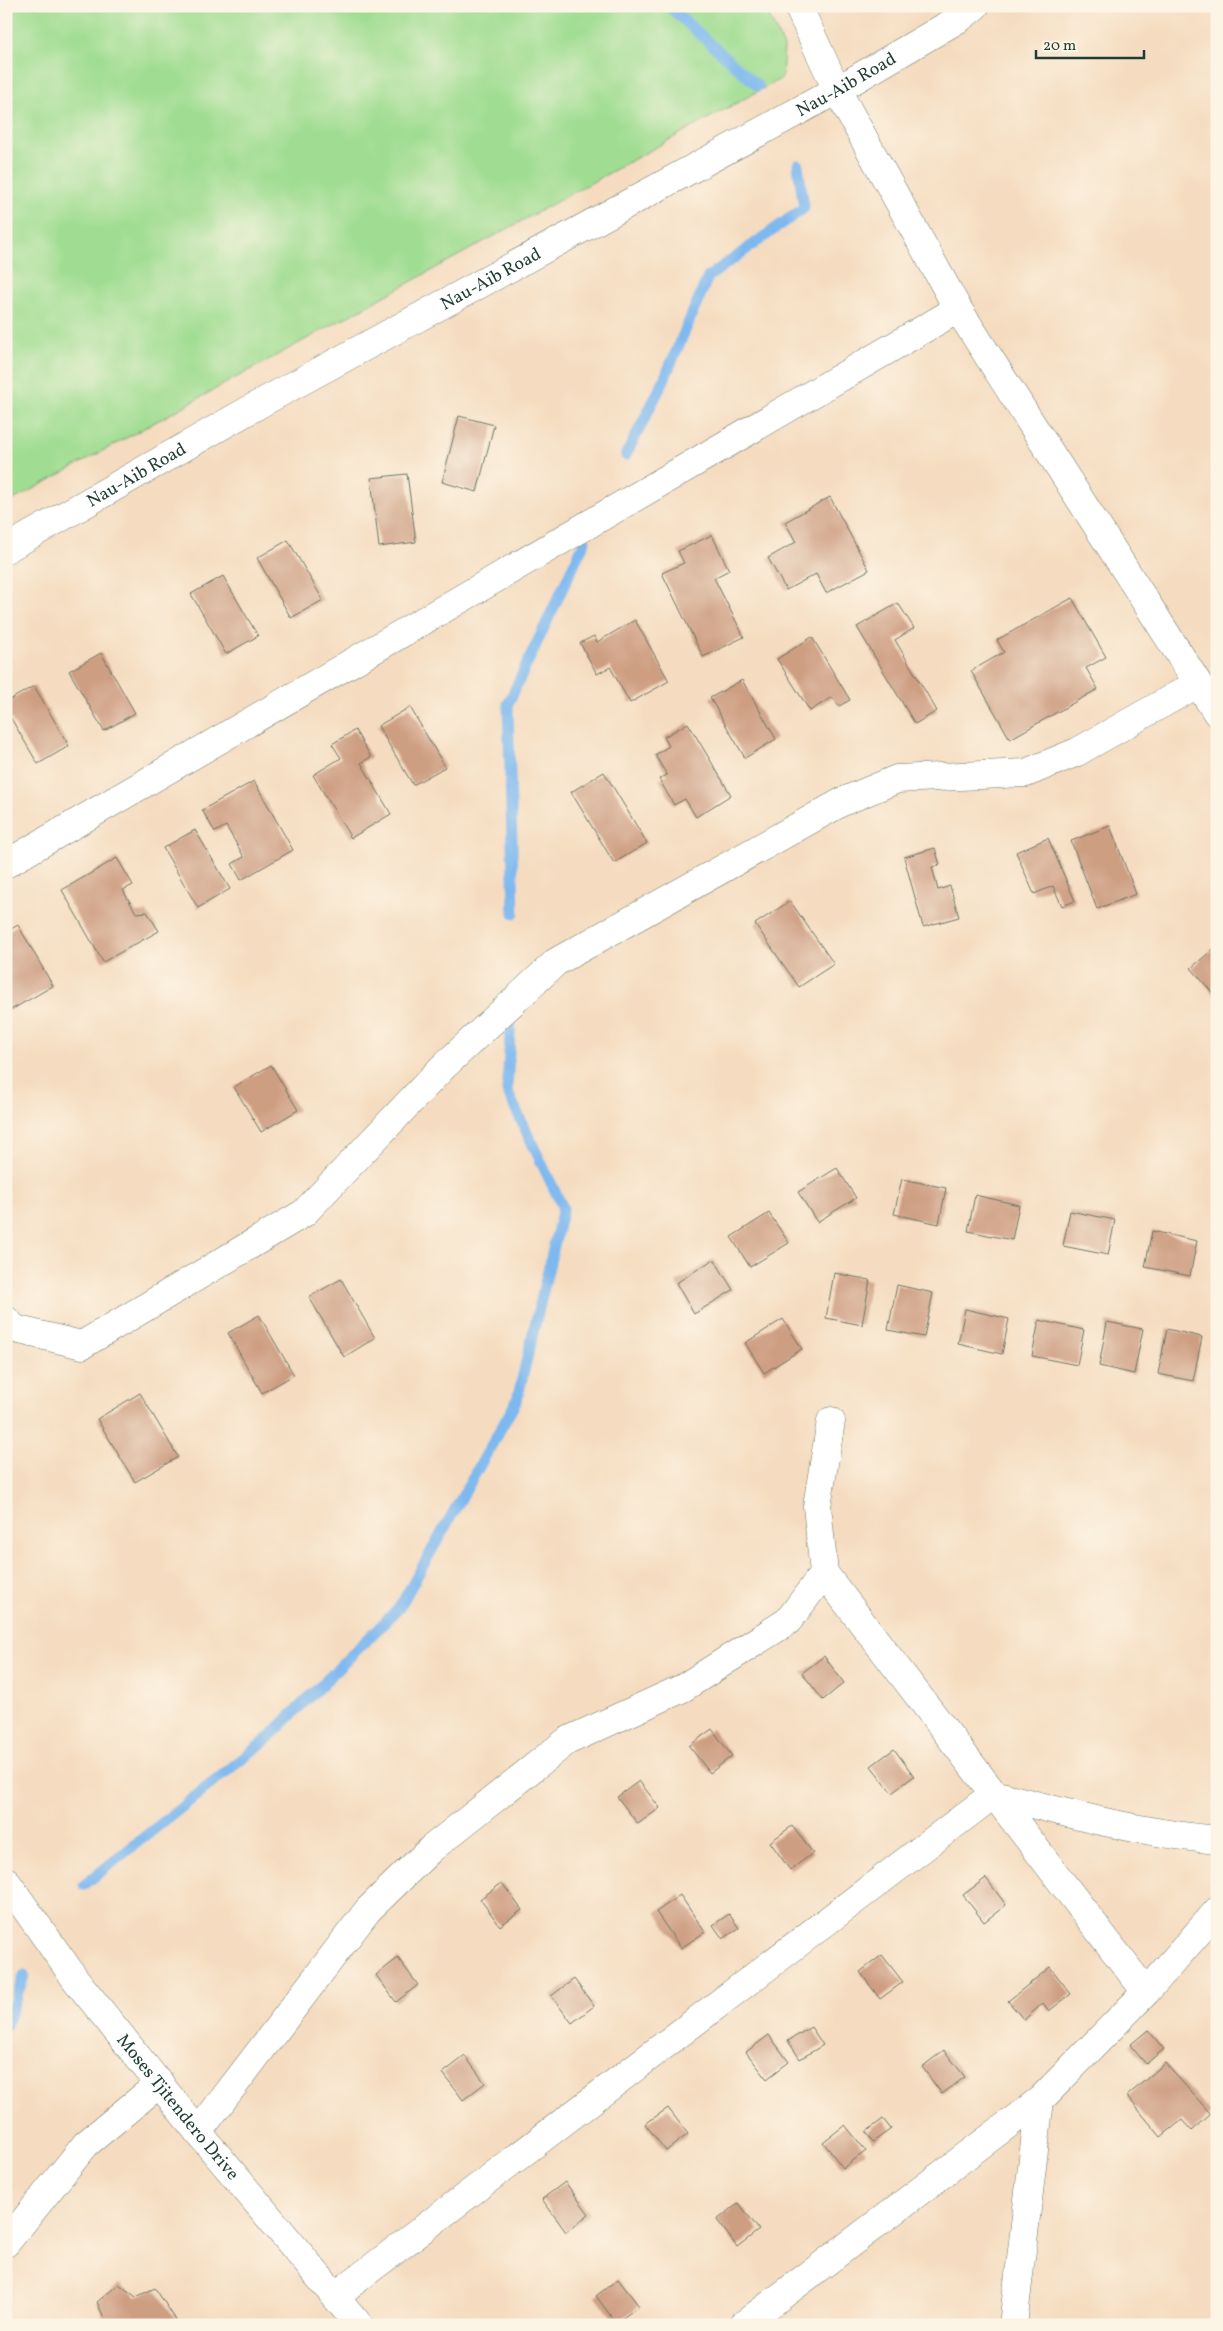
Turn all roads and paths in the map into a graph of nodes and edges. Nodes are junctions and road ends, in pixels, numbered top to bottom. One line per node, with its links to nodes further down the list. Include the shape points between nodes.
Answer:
1 (798, 6): 3 (street)
2 (975, 6): 3 (street, Nau-Aib Road)
3 (837, 90): 4 (street); 5 (street, Nau-Aib Road, via 263,402)
4 (958, 309): 6 (street); 8 (street)
5 (6, 549)
6 (1197, 684): 7 (street); 9 (street, via 1077,752 1026,773 897,779 842,802 556,962 442,1068 304,1213 82,1345 15,1329)
7 (1217, 713)
8 (6, 864)
9 (6, 1320)
10 (832, 1421): 11 (street, via 817,1506)
11 (824, 1574): 12 (street); 19 (street, via 788,1621 683,1688 568,1741 431,1849 368,1910)
12 (994, 1794): 13 (street, via 1094,1821 1173,1836); 16 (street); 21 (street)
13 (1217, 1840)
14 (6, 1881): 17 (street, Moses Tjitendero Drive, via 76,1980)
15 (1217, 1911): 16 (street)
16 (1146, 1992): 18 (street)
17 (160, 2084): 19 (street, Moses Tjitendero Drive); 20 (street, via 86,2144)
18 (1040, 2100): 23 (street); 24 (street)
19 (198, 2132): 21 (street, Moses Tjitendero Drive)
20 (6, 2243)
21 (336, 2296): 22 (street, Moses Tjitendero Drive)
22 (359, 2325)
23 (743, 2325)
24 (1013, 2325)

